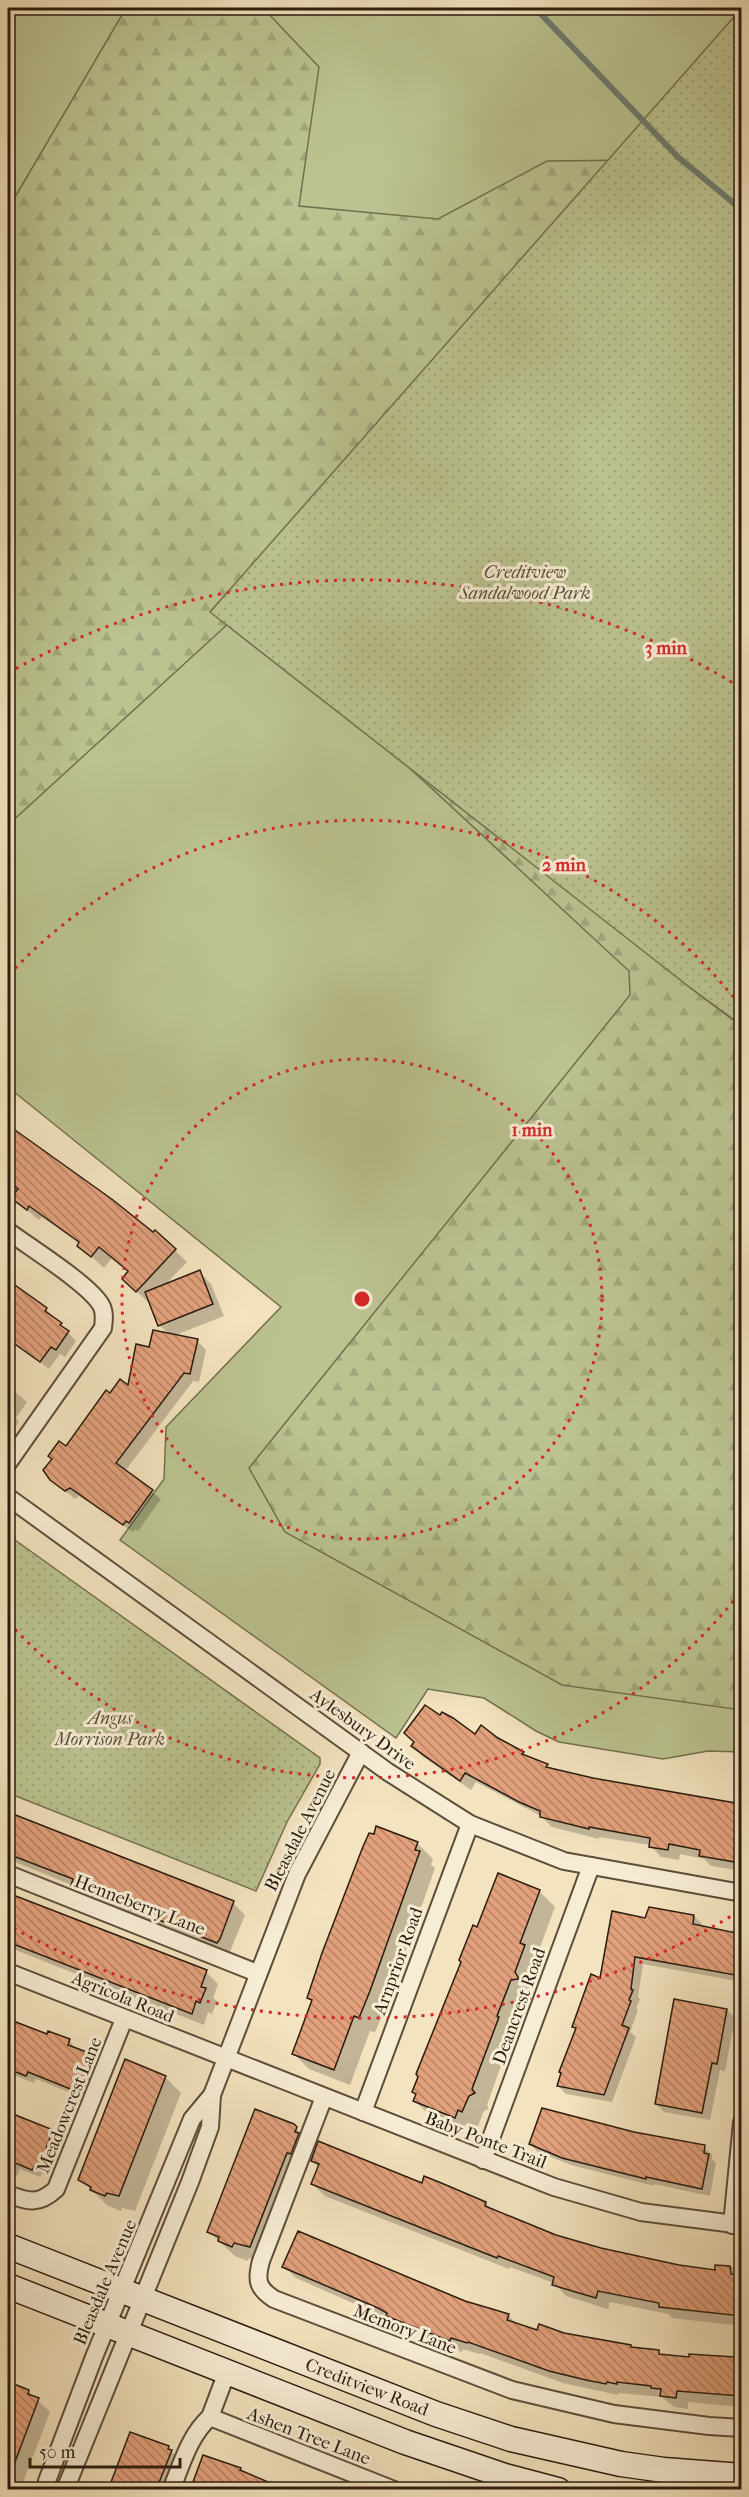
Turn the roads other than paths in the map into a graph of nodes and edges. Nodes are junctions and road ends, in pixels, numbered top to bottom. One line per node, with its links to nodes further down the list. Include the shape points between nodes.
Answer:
1 (8, 1231): 2 (street, via 83,1286 100,1303 104,1320 103,1328)
2 (8, 1463)
3 (8, 1497): 4 (street, Aylesbury Drive)
4 (361, 1752): 5 (street, Aylesbury Drive); 10 (street, Bleasdale Avenue, via 297,1874)
5 (470, 1824): 6 (street, Aylesbury Drive, via 564,1861); 14 (street, Arnprior Road)
6 (591, 1866): 8 (street, Aylesbury Drive); 16 (street, Deancrest Road)
7 (8, 1874): 10 (street, Henneberry Lane)
8 (741, 1893)
9 (8, 1972): 11 (street, Agricola Road)
10 (257, 1973): 12 (street, Bleasdale Avenue)
11 (124, 2019): 12 (street, Agricola Road); 17 (street, Meadowcrest Lane, via 56,2189 46,2199 36,2201)
12 (225, 2058): 13 (street, Baby Ponte Trail); 21 (street, Bleasdale Avenue, via 212,2095 192,2119)
13 (324, 2097): 14 (street, Baby Ponte Trail); 25 (street, Memory Lane, via 261,2261 257,2278 263,2292 512,2390 614,2414)
14 (363, 2112): 16 (street, Baby Ponte Trail)
15 (741, 2122): 18 (street)
16 (483, 2160): 18 (street, Baby Ponte Trail, via 554,2187 641,2212)
17 (8, 2194)
18 (737, 2225)
19 (8, 2246): 21 (main road, Creditview Road)
20 (8, 2286): 22 (main road, Creditview Road)
21 (133, 2296): 22 (street, Bleasdale Avenue); 26 (main road, Creditview Road, via 436,2414 511,2439 621,2464)
22 (118, 2330): 23 (main road, Creditview Road); 27 (street, Bleasdale Avenue, via 51,2471); 28 (street, Bleasdale Avenue)
23 (227, 2372): 24 (street); 31 (main road, Creditview Road, via 456,2461)
24 (210, 2417): 29 (street, via 192,2440); 30 (street, Ashen Tree Lane)
25 (741, 2428)
26 (741, 2475)
27 (46, 2490)
28 (65, 2490)
29 (171, 2490)
30 (394, 2490)
31 (558, 2490)

